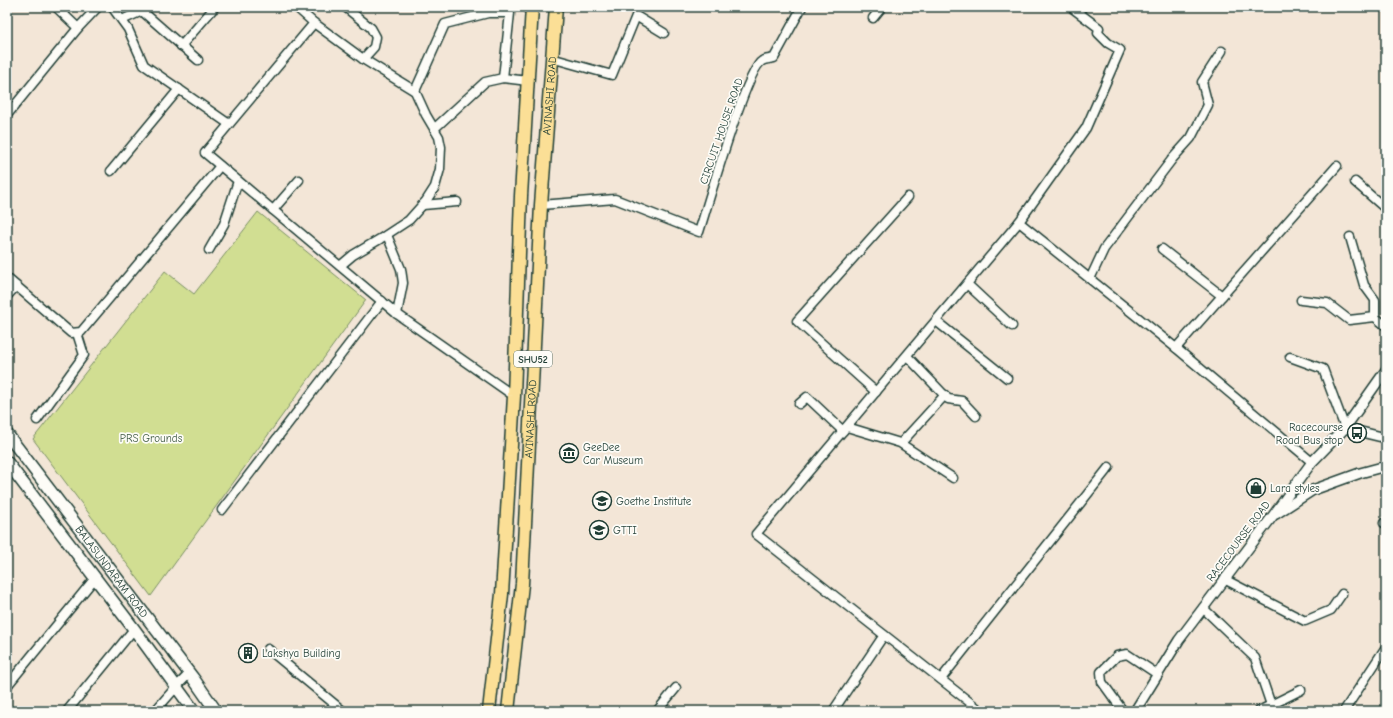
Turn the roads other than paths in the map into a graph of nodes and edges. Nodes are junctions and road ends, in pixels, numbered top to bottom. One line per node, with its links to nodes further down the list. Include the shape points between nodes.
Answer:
1 (56, 7): 15 (street)
2 (98, 7): 15 (street)
3 (112, 7): 13 (street)
4 (296, 7): 14 (street)
5 (345, 7): 20 (street, via 371,28 376,37 374,47)
6 (532, 7): 23 (main road, AVINASHI ROAD / SHU52)
7 (556, 7): 19 (main road, AVINASHI ROAD / SHU52)
8 (802, 7): 38 (street, CIRCUIT HOUSE ROAD, via 774,58 762,61 753,72 736,116 699,232 615,200)
9 (882, 7): 12 (street)
10 (1071, 7): 41 (street, via 1099,28 1098,33 1120,50 1086,128)
11 (214, 8): 17 (street)
12 (873, 18)
13 (122, 20): 17 (street, via 142,10); 24 (street, via 144,65)
14 (314, 22): 20 (street); 27 (street)
15 (78, 28): 26 (street)
16 (664, 33): 19 (street, via 636,16 612,76)
17 (182, 46): 21 (street)
18 (1222, 51): 48 (street, via 1202,82 1208,105 1191,138 1104,249)
19 (552, 58): 38 (main road, AVINASHI ROAD / SHU52)
20 (363, 59): 25 (street)
21 (198, 60)
22 (503, 78): 23 (street); 25 (street, via 510,13 488,13 445,24); 28 (street, via 485,82)
23 (528, 80): 67 (main road, AVINASHI ROAD / SHU52)
24 (179, 89): 27 (street); 31 (street)
25 (415, 91): 28 (street)
26 (7, 115)
27 (229, 124): 29 (street, via 205,153)
28 (435, 128): 37 (street, via 441,147 440,169 435,187)
29 (220, 166): 33 (street); 60 (street)
30 (1337, 166): 52 (street)
31 (111, 171)
32 (300, 180): 40 (street)
33 (238, 181): 40 (street); 45 (street, via 224,224)
34 (1355, 182): 39 (street)
35 (908, 197): 66 (street, via 797,321)
36 (457, 202): 37 (street)
37 (423, 205): 42 (street, via 409,220)
38 (541, 205): 108 (main road, AVINASHI ROAD / SHU52, via 522,584)
39 (1386, 209)
40 (273, 210): 46 (street)
41 (1019, 222): 48 (street); 49 (street)
42 (387, 235): 46 (street, via 353,255); 55 (street, via 401,269 403,283)
43 (1350, 237): 56 (street, via 1364,284 1375,300)
44 (1162, 249): 52 (street)
45 (209, 250)
46 (340, 266): 54 (street)
47 (7, 278): 50 (street)
48 (1090, 279): 61 (street)
49 (967, 284): 57 (street); 58 (street)
50 (16, 286): 51 (street); 60 (street, via 64,328)
51 (7, 296)
52 (1222, 296): 61 (street)
53 (1301, 300): 56 (street, via 1327,303 1349,320)
54 (382, 301): 55 (street); 82 (street)
55 (397, 314): 67 (street)
56 (1375, 317): 59 (street)
57 (936, 321): 62 (street); 65 (street)
58 (1012, 326)
59 (1386, 326)
60 (77, 333): 71 (street, via 84,355)
61 (1176, 348): 78 (street)
62 (906, 356): 66 (street); 68 (street)
63 (1290, 357): 72 (street, via 1323,369)
64 (1386, 370): 72 (street, RACECOURSE ROAD)
65 (1007, 378)
66 (876, 392): 73 (street)
67 (514, 396): 107 (main road, AVINASHI ROAD / SHU52, via 502,594)
68 (945, 396): 70 (street, via 948,399 962,401); 76 (street)
69 (799, 404): 73 (street, via 807,397)
70 (976, 416)
71 (37, 420)
72 (1345, 428): 75 (street); 78 (street, RACECOURSE ROAD)
73 (845, 429): 76 (street); 91 (street, via 756,534)
74 (7, 434): 84 (main road, BALASUNDARAM ROAD)
75 (1386, 438)
76 (901, 443): 81 (street)
77 (7, 462): 85 (main road, BALASUNDARAM ROAD)
78 (1312, 462): 83 (street, RACECOURSE ROAD)
79 (1386, 466): 83 (street, via 1313,490)
80 (1109, 467): 96 (street)
81 (953, 478)
82 (222, 510)
83 (1272, 517): 87 (street, RACECOURSE ROAD)
84 (87, 538): 85 (main road); 94 (main road, BALASUNDARAM ROAD)
85 (74, 549): 86 (main road, BALASUNDARAM ROAD)
86 (96, 578): 90 (main road, BALASUNDARAM ROAD); 97 (street)
87 (1224, 579): 88 (street, via 1305,621 1331,610); 89 (street, RACECOURSE ROAD)
88 (1342, 594)
89 (1202, 608): 95 (street, RACECOURSE ROAD); 101 (street, via 1255,658)
90 (134, 628): 98 (main road, BALASUNDARAM ROAD); 102 (street)
91 (884, 636): 96 (street); 110 (street)
92 (1386, 647): 115 (street)
93 (268, 649): 106 (street)
94 (190, 674): 98 (street); 105 (main road, BALASUNDARAM ROAD)
95 (1158, 674): 112 (street, via 1127,654 1117,656 1101,672 1102,682); 113 (street, RACECOURSE ROAD)
96 (941, 679): 111 (street)
97 (7, 686)
98 (177, 686): 103 (street); 104 (main road, BALASUNDARAM ROAD)
99 (676, 688): 109 (street)
100 (1301, 690): 101 (street)
101 (1271, 708): 114 (street)
102 (67, 711)
103 (155, 711)
104 (194, 711)
105 (216, 711)
106 (344, 711)
107 (489, 711)
108 (508, 711)
109 (657, 711)
110 (833, 711)
111 (981, 711)
112 (1123, 711)
113 (1135, 711)
114 (1259, 711)
115 (1344, 711)

